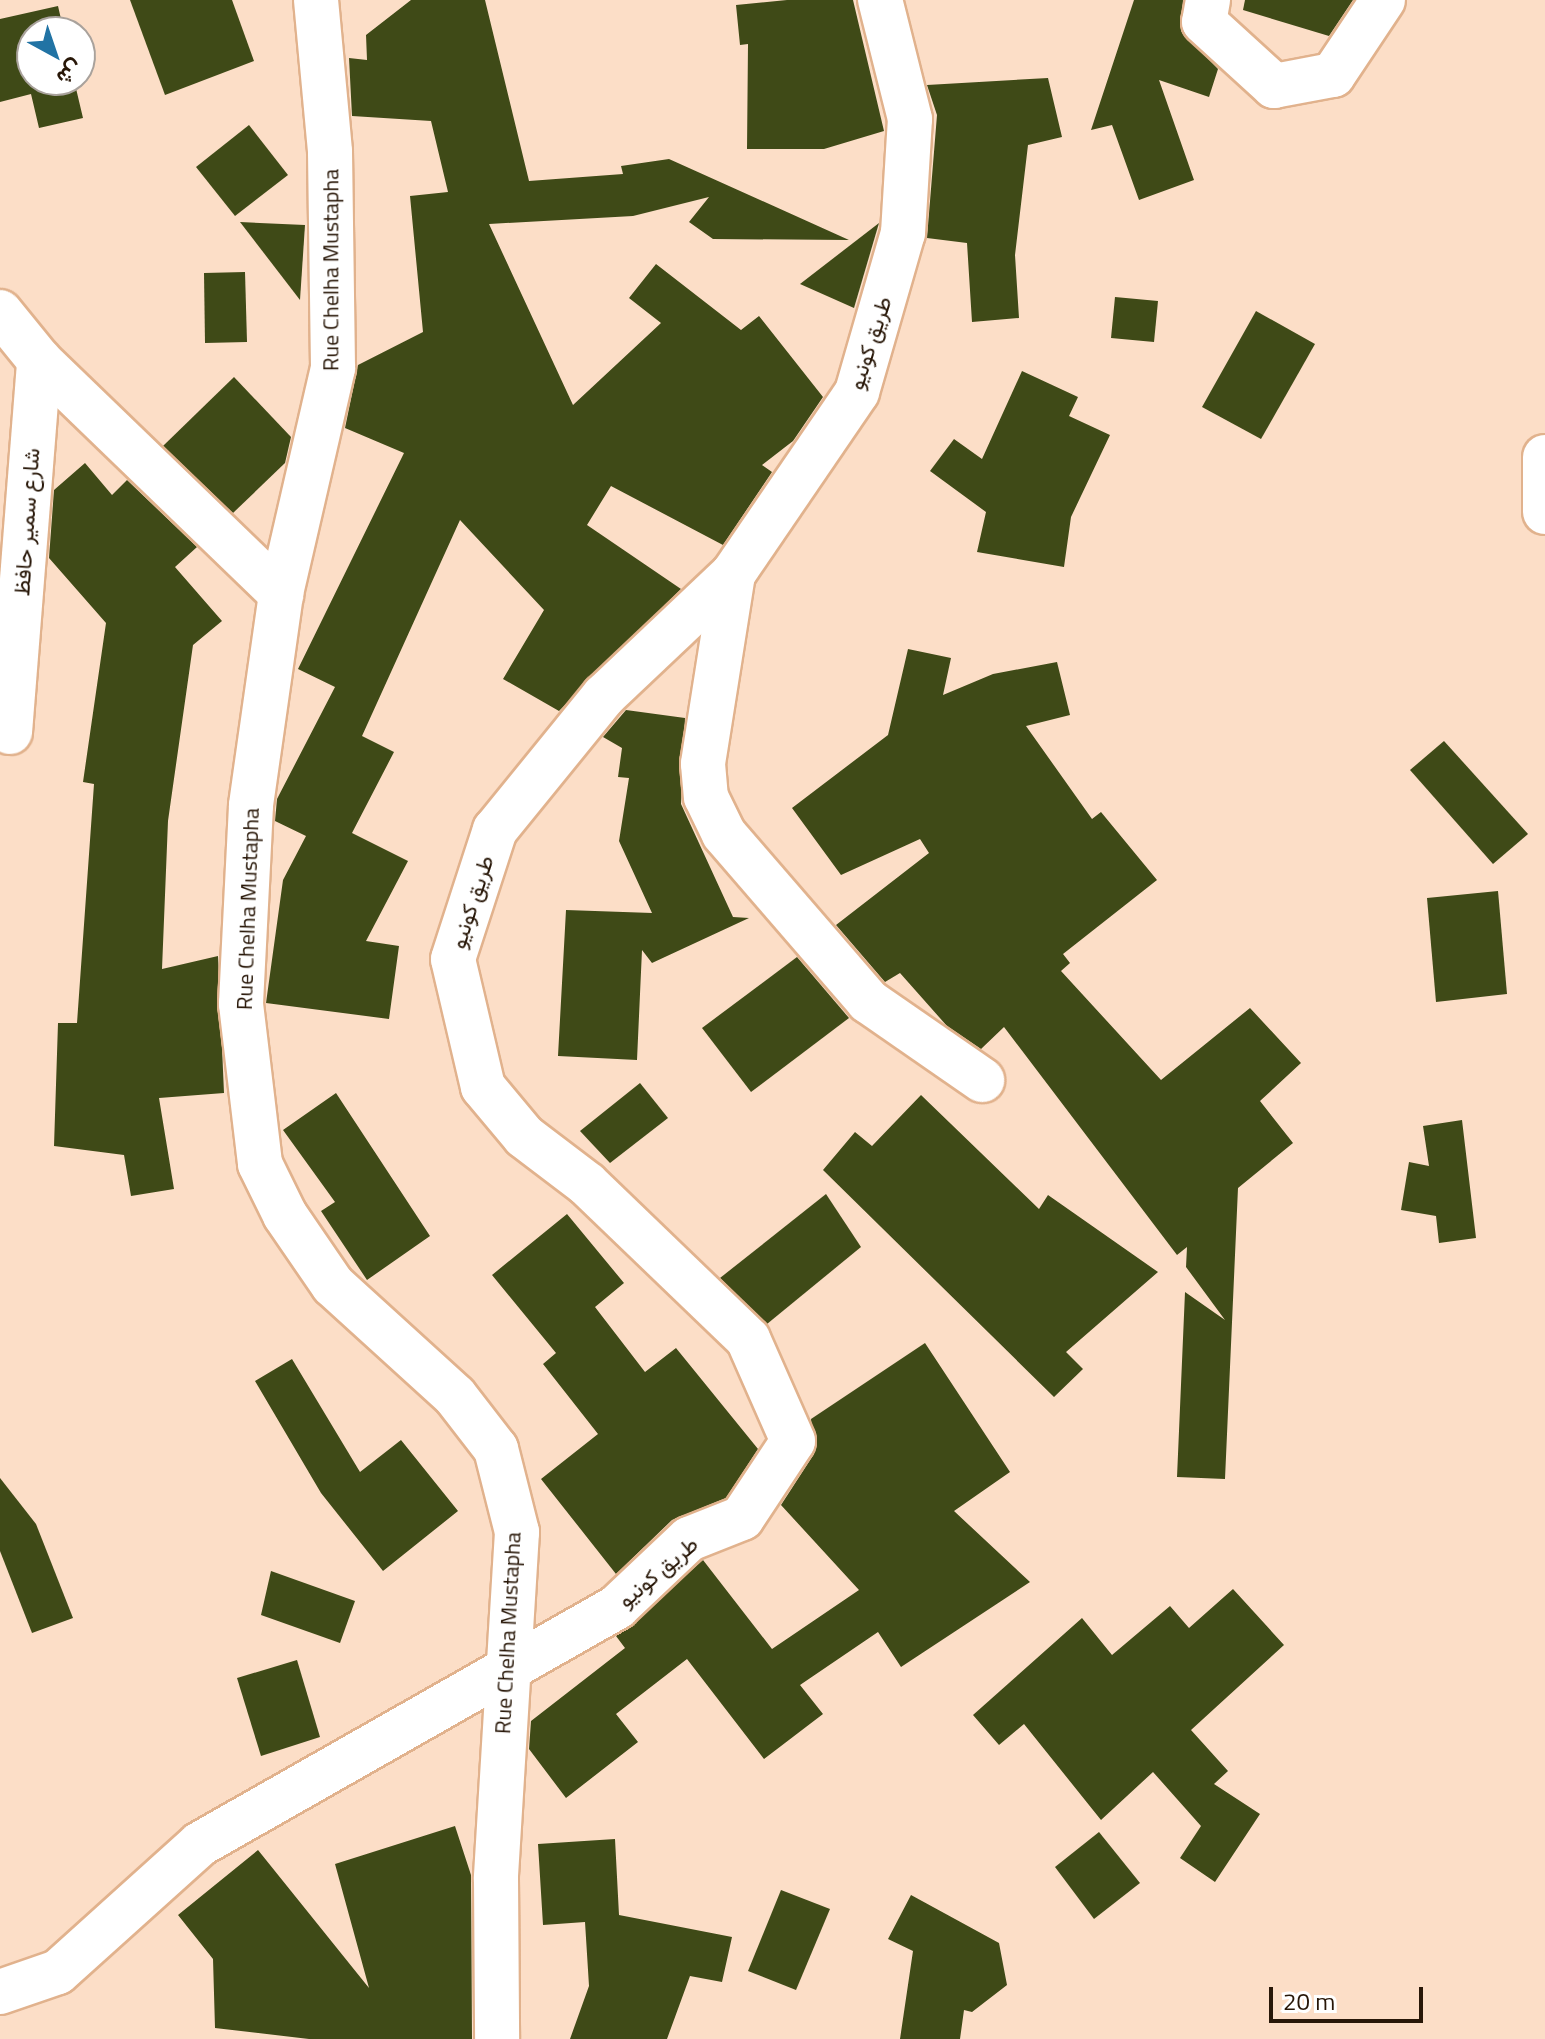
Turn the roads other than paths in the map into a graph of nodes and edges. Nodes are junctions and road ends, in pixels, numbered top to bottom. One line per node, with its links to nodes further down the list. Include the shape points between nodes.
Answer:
1 (316, 0): 10 (street, Rue Chelha Mustapha, via 330,152 333,368)
2 (880, 0): 9 (street, طريق كونيو, via 910,119 903,233 857,392)
3 (1208, 0): 4 (street, via 1204,22 1274,86 1333,75)
4 (1383, 0)
5 (0, 312): 6 (street)
6 (39, 360): 10 (street); 11 (street, شارع سمير حافظ)
7 (1545, 457): 8 (street)
8 (1545, 512)
9 (733, 574): 12 (street, via 703,764 712,809 724,834 868,1001); 13 (street, طريق كونيو, via 604,696 495,830 453,959 483,1087 524,1136 587,1184 748,1339 793,1441 742,1518 689,1539 617,1607)
10 (281, 594): 13 (street, Rue Chelha Mustapha, via 251,806 241,1004 260,1164 333,1285 455,1396 496,1449 517,1532)
11 (10, 732)
12 (982, 1080)
13 (505, 1673): 14 (street, via 200,1844 58,1972); 15 (street, Rue Chelha Mustapha, via 496,1879)
14 (0, 1992)
15 (497, 2039)

